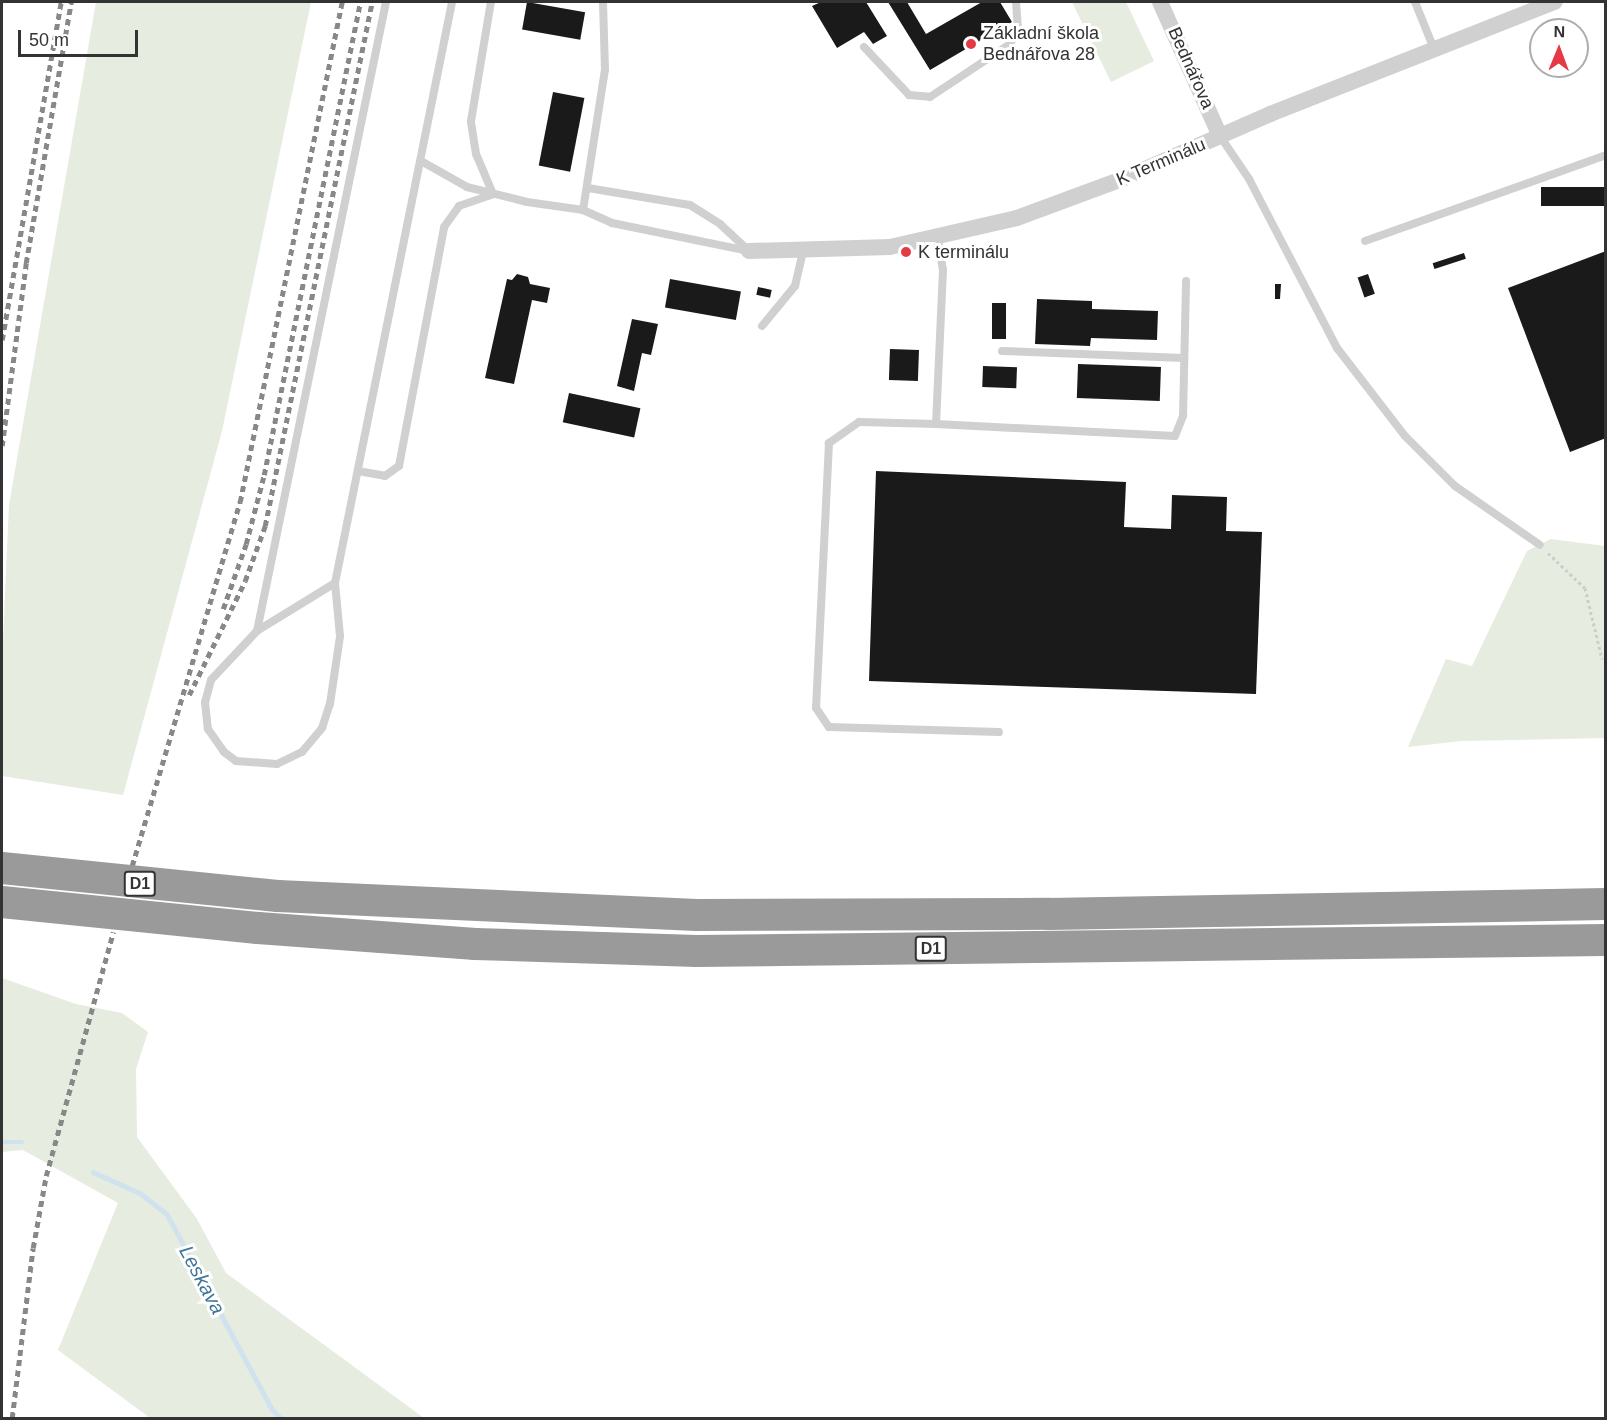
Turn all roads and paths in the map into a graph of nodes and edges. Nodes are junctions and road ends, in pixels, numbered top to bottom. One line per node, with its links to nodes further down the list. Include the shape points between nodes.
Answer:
1 (386, 2): 29 (lane)
2 (452, 2): 13 (lane)
3 (491, 2): 15 (lane, via 471,121 476,154)
4 (603, 2): 14 (lane, via 605,70)
5 (1016, 2): 9 (lane, via 1018,30 1010,44 930,97 909,95)
6 (1161, 2): 11 (street, Bednářova)
7 (1415, 2): 10 (lane)
8 (1555, 2): 10 (street, K Terminálu)
9 (864, 47)
10 (1434, 49): 11 (street, K Terminálu)
11 (1220, 136): 17 (street, K Terminálu, via 1120,180 1017,218); 27 (lane, via 1250,179 1337,348 1405,436 1455,486)
12 (1605, 155): 18 (lane)
13 (421, 161): 15 (lane, via 467,188); 26 (lane)
14 (588, 188): 16 (lane); 19 (lane, via 690,205 720,224)
15 (493, 194): 16 (lane); 26 (lane, via 459,206 444,227 399,466 385,476)
16 (583, 210): 19 (lane, via 612,223)
17 (939, 239): 20 (street, K Terminálu, via 890,247); 25 (lane, via 942,270)
18 (1365, 241)
19 (749, 251): 20 (street, K Terminálu)
20 (803, 252): 22 (lane, via 795,286)
21 (1186, 281): 24 (lane)
22 (762, 326)
23 (1002, 351): 24 (lane)
24 (1184, 358): 25 (lane, via 1183,416 1175,436)
25 (936, 424): 31 (lane, via 859,422 830,443 816,708 829,727)
26 (358, 471): 28 (lane)
27 (1540, 545): 30 (path, via 1585,588)
28 (334, 583): 29 (lane); 29 (lane, via 340,653 322,728 302,752 277,764 262,766 236,761 224,752 208,729 204,702 216,672)
29 (257, 631)
30 (1602, 659)
31 (999, 732)
32 (2, 868): 34 (highway, D1, bridge, via 278,896 697,915 1049,914)
33 (2, 902): 35 (highway, D1, bridge, via 258,928 475,944 697,951)
34 (1605, 904)
35 (1605, 940)

